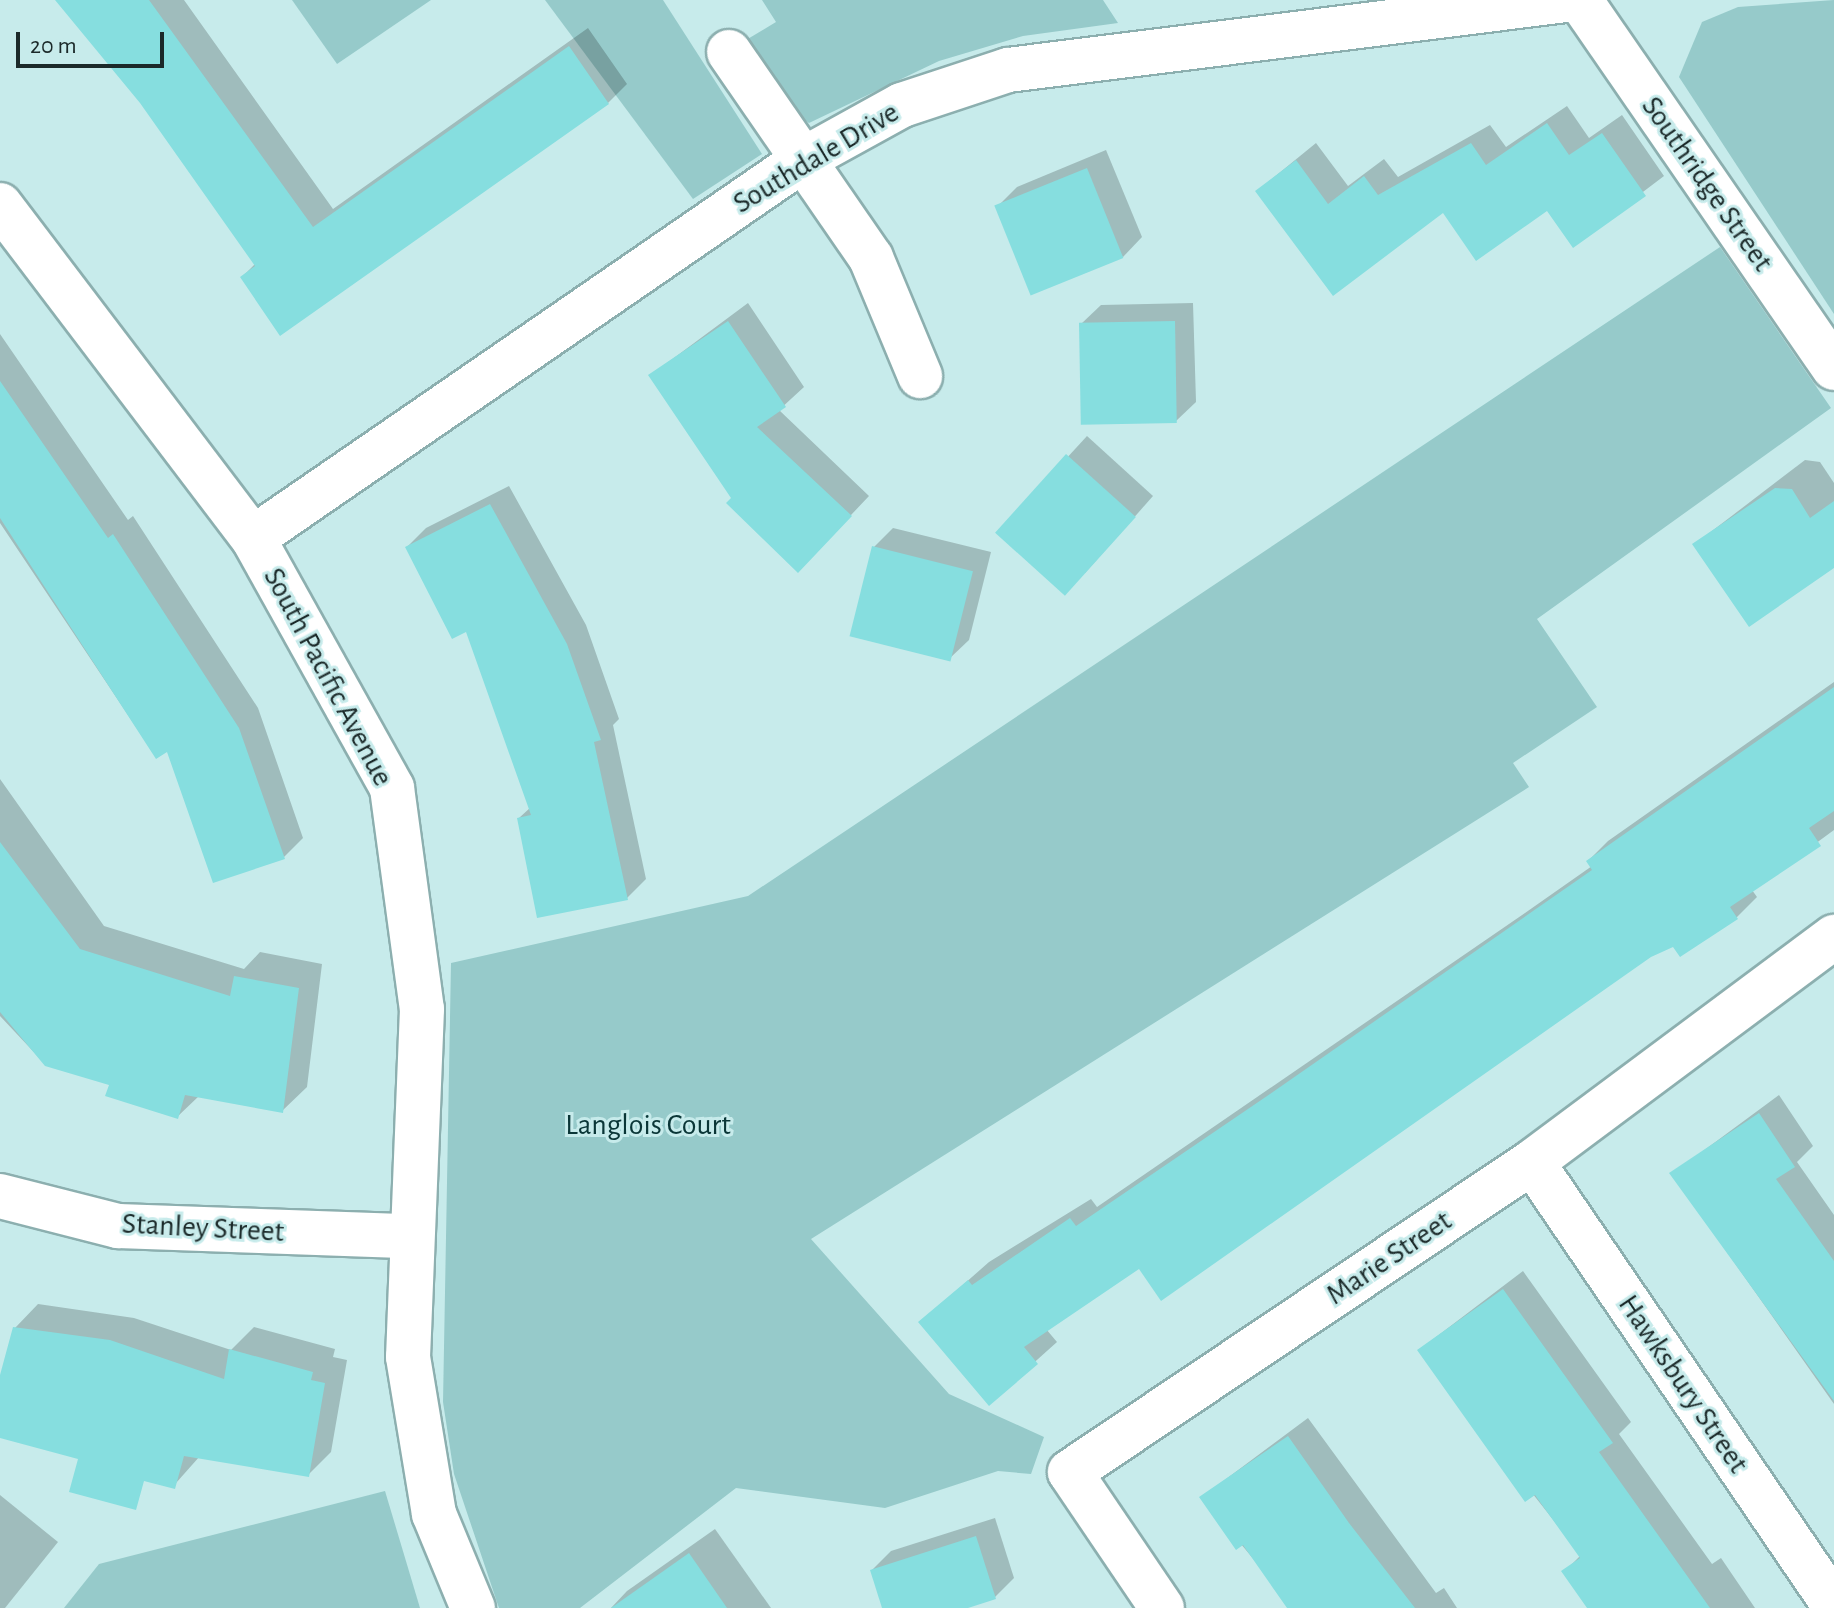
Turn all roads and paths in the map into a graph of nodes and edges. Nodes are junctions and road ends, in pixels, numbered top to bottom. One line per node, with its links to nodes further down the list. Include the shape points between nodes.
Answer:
1 (1566, 0): 4 (street, Southdale Drive, via 1008,70 902,105)
2 (1580, 0): 6 (street, Southridge Street)
3 (729, 52): 4 (street)
4 (804, 159): 7 (street, via 871,258); 8 (street, Southdale Drive)
5 (0, 205): 8 (street, South Pacific Avenue)
6 (1834, 368)
7 (920, 376)
8 (253, 538): 12 (street, South Pacific Avenue, via 392,788 422,1009)
9 (1834, 937): 10 (street, Marie Street)
10 (1532, 1162): 13 (street, Hawksbury Street); 15 (street, Marie Street, via 1070,1472)
11 (0, 1196): 12 (street, Stanley Street, via 118,1226)
12 (409, 1236): 14 (street, South Pacific Avenue, via 408,1357 431,1498)
13 (1834, 1605)
14 (473, 1608)
15 (1162, 1608)

